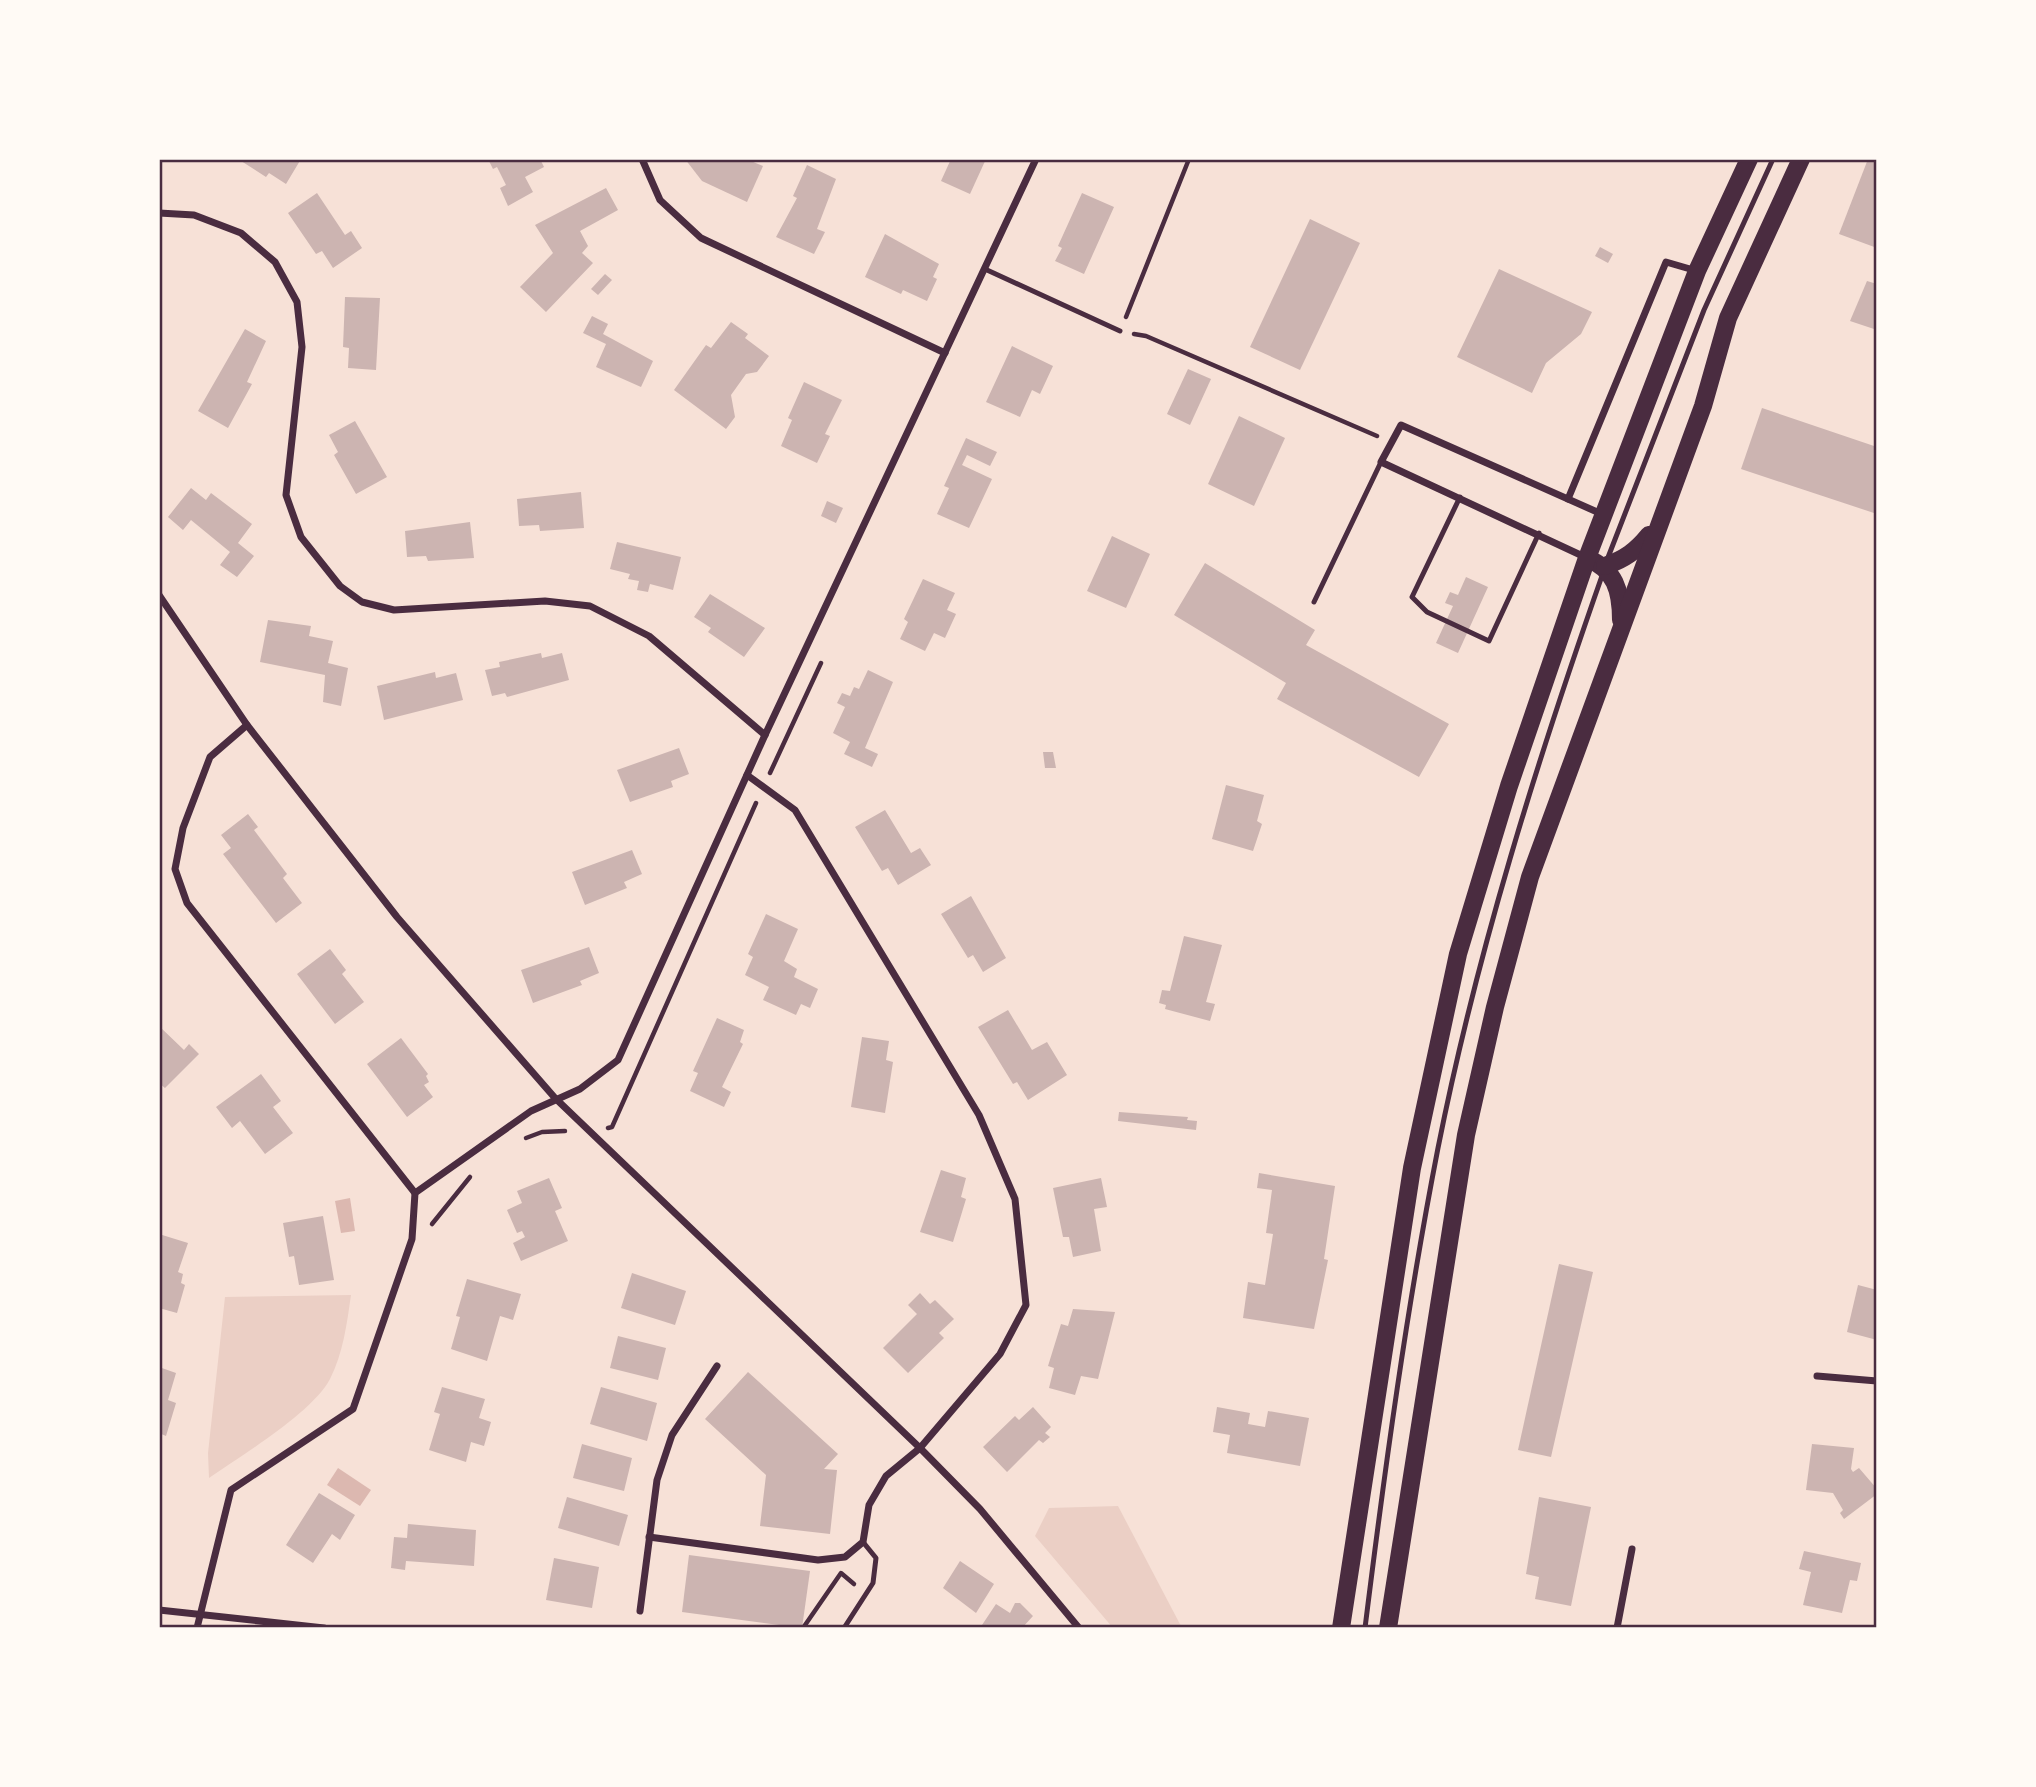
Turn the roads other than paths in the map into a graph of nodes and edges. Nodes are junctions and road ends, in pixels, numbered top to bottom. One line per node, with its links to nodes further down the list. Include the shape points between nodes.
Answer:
1 (642, 159): 10 (street, via 660,200 701,238)
2 (1036, 159): 7 (street)
3 (1749, 159): 8 (main road)
4 (1773, 159): 18 (lane, via 1704,310)
5 (1801, 159): 15 (main road, via 1728,318 1703,406)
6 (159, 213): 23 (street, via 194,215 241,233 275,262 298,302 302,347 286,495 301,537 340,586 362,602 394,610 545,601 590,606 649,636)
7 (986, 270): 9 (lane); 10 (street)
8 (1698, 271): 13 (street, via 1666,262); 14 (main road)
9 (1120, 331)
10 (945, 353): 23 (street)
11 (1381, 462): 12 (street); 13 (street, via 1401,425); 20 (lane)
12 (1460, 497): 16 (street); 16 (lane, via 1412,597 1427,612 1477,635 1489,640)
13 (1568, 499): 14 (street)
14 (1605, 515): 17 (main road)
15 (1656, 526): 18 (main road, via 1637,551); 21 (main road)
16 (1539, 533): 17 (street)
17 (1587, 558): 18 (main road); 41 (main road, via 1509,786 1458,954 1412,1168)
18 (1605, 566): 21 (main road, via 1616,586); 42 (lane, via 1543,744 1457,1063 1388,1444)
19 (159, 595): 22 (street)
20 (1314, 602)
21 (1621, 626): 43 (main road, via 1530,877 1495,1007 1466,1135)
22 (247, 725): 25 (street, via 397,917); 26 (street, via 210,757 183,828 175,869 179,881 187,903)
23 (765, 735): 24 (street)
24 (747, 775): 25 (street, via 618,1060 580,1089); 30 (street, via 795,810 979,1115 1015,1199 1026,1305 1000,1354)
25 (555, 1098): 26 (street); 30 (street)
26 (415, 1192): 36 (street, via 412,1239 353,1409 231,1490)
27 (717, 1366): 31 (street, via 672,1435 657,1480)
28 (1817, 1376): 29 (street)
29 (1877, 1381)
30 (920, 1448): 32 (street, via 886,1476 869,1505); 40 (street, via 980,1509)
31 (649, 1537): 32 (street, via 818,1560 845,1557); 35 (street)
32 (863, 1542): 39 (lane, via 876,1558 873,1583)
33 (1632, 1549): 44 (street)
34 (159, 1610): 36 (street)
35 (640, 1611)
36 (199, 1614): 37 (street); 38 (street)
37 (197, 1628)
38 (324, 1628)
39 (844, 1628)
40 (1079, 1628)
41 (1341, 1628)
42 (1366, 1628)
43 (1388, 1628)
44 (1617, 1628)

